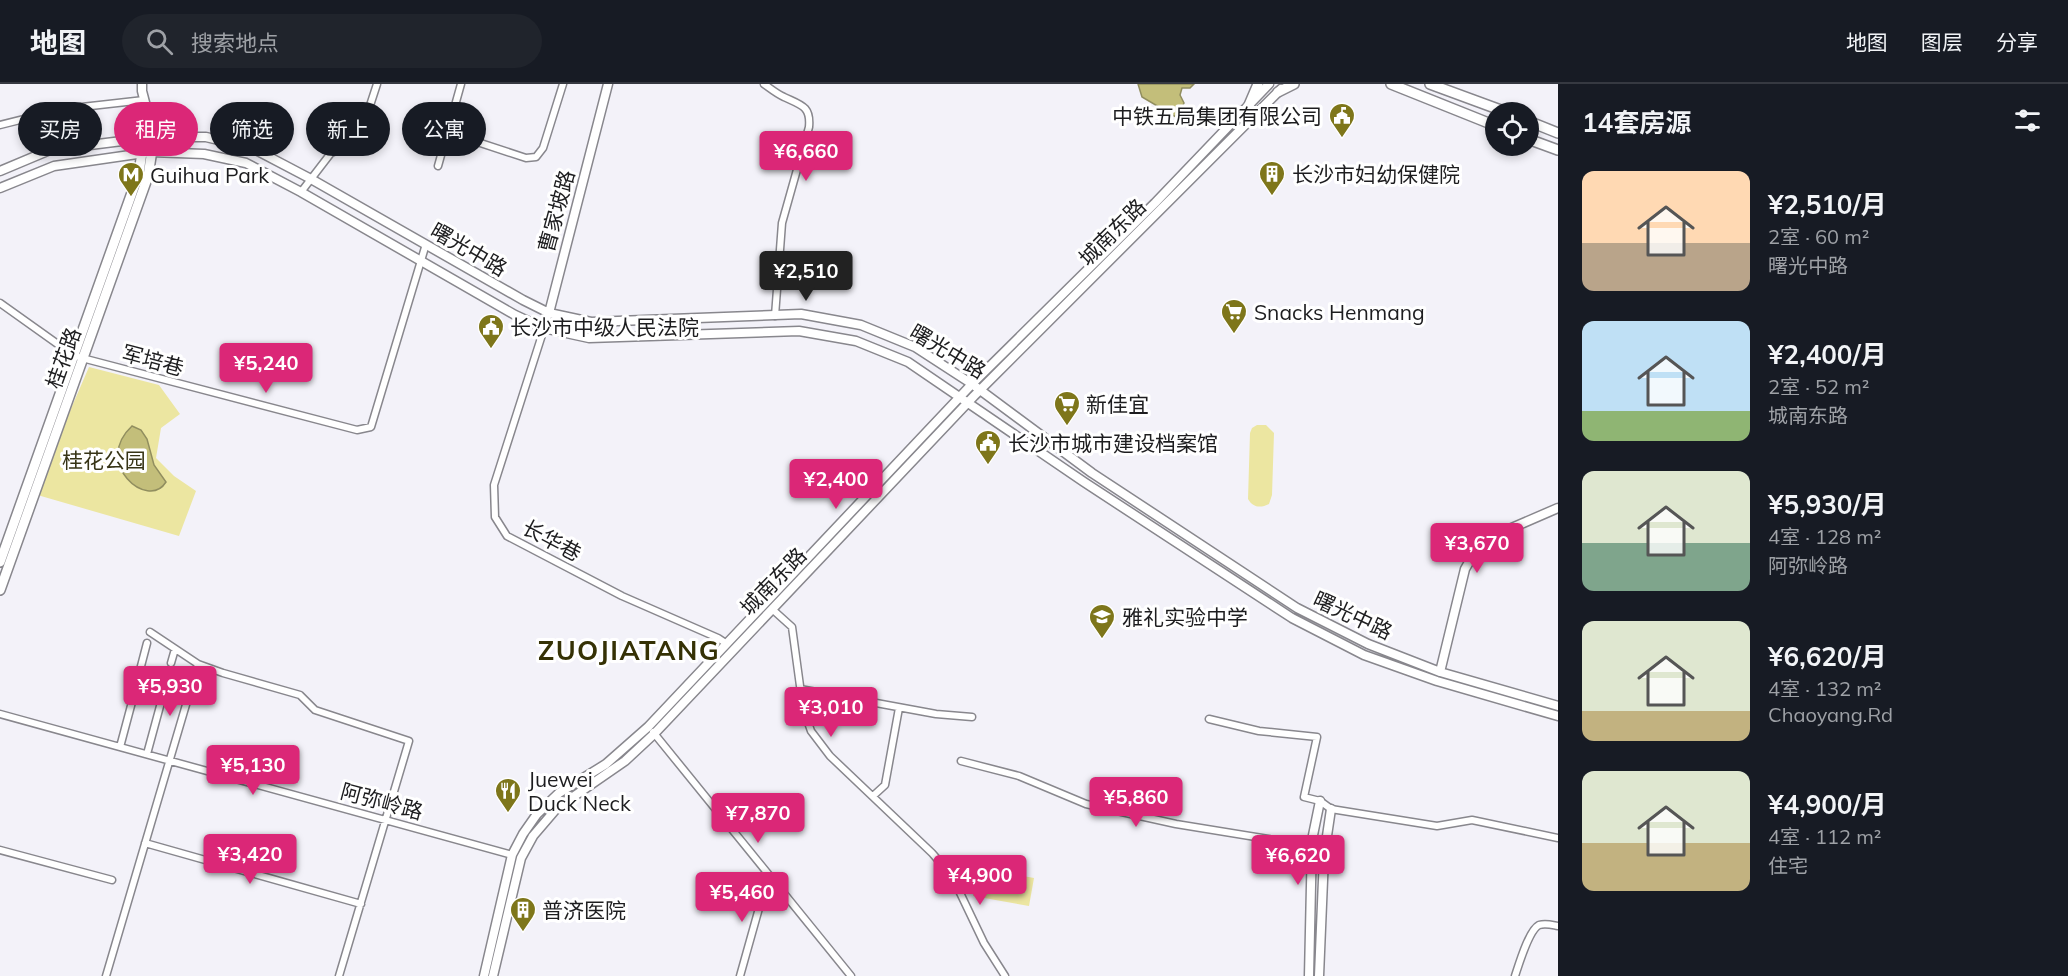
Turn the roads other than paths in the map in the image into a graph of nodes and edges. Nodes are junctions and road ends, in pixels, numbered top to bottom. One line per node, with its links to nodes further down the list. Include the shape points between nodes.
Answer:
1 (142, 84): 14 (street)
2 (377, 84): 33 (street, via 361,133 352,144 331,153)
3 (461, 84): 15 (street)
4 (563, 84): 25 (street, via 543,148 536,157 526,158)
5 (608, 84): 39 (street, 曹家坡路)
6 (764, 84): 40 (street, via 798,103 810,118 782,223)
7 (1258, 84): 17 (main road)
8 (1269, 84): 17 (street, 城南东路)
9 (1286, 84): 13 (street, 城南东路)
10 (1294, 84): 13 (main road)
11 (1391, 84): 18 (main road)
12 (1430, 84): 16 (main road)
13 (1278, 92): 44 (street, 城南东路)
14 (144, 100): 19 (street, via 64,109)
15 (456, 102)
16 (1485, 104)
17 (1249, 105): 43 (street, 城南东路)
18 (1485, 122)
19 (0, 125)
20 (1539, 125): 21 (main road)
21 (1558, 133)
22 (198, 137): 33 (street, 曙光中路, via 252,148)
23 (114, 142): 32 (street, 曙光中路, via 50,150)
24 (1539, 143): 26 (main road)
25 (486, 145)
26 (1558, 150)
27 (198, 154): 35 (street, 曙光中路, via 246,163)
28 (120, 156): 34 (street, 曙光中路, via 54,166)
29 (147, 156): 42 (main road, 桂花路, via 148,176)
30 (441, 156): 31 (street)
31 (438, 166)
32 (0, 171)
33 (311, 179): 35 (street); 36 (street, 曙光中路)
34 (0, 188)
35 (301, 192): 37 (street, 曙光中路)
36 (426, 244): 37 (street, 军培巷); 39 (street, 曙光中路)
37 (421, 260): 41 (street, 曙光中路); 42 (street, 军培巷, via 371,427 357,430)
38 (0, 303): 42 (street, 军培巷)
39 (549, 313): 40 (street, 曙光中路, via 591,322); 41 (street, 长华巷)
40 (775, 316): 43 (street, 曙光中路, via 801,314 861,325 915,347)
41 (543, 328): 45 (street, 曙光中路, via 589,338 799,331 856,341 908,362); 52 (street, 长华巷, via 494,485 495,517 507,536 622,596)
42 (78, 357): 47 (main road, 桂花路); 48 (main road, 桂花路)
43 (972, 384): 44 (street, 曙光中路); 45 (street, 城南东路)
44 (980, 390): 45 (street, 城南东路); 56 (street, 曙光中路, via 1092,473 1297,608 1368,644)
45 (965, 399): 49 (street, 城南东路); 52 (street, 城南东路); 64 (street, 曙光中路, via 1292,618 1364,655)
46 (1558, 508): 56 (street, via 1493,536 1476,550 1465,568)
47 (0, 562)
48 (0, 590)
49 (772, 609): 58 (street, via 792,627); 67 (street, 城南东路)
50 (150, 632): 53 (street)
51 (147, 643): 59 (street)
52 (727, 644): 67 (street, 城南东路)
53 (176, 649): 54 (street); 55 (street)
54 (171, 663)
55 (198, 664): 70 (street); 75 (street, via 300,695 315,710 409,741)
56 (1440, 672): 61 (street, 曙光中路)
57 (169, 673): 69 (street)
58 (800, 689): 62 (street); 72 (street, via 811,731 830,756)
59 (134, 693)
60 (132, 702): 68 (street)
61 (1558, 706)
62 (899, 708): 65 (street); 72 (street, via 885,785)
63 (0, 714): 68 (street, 阿弥岭路)
64 (1558, 716)
65 (972, 717)
66 (1209, 719): 73 (street, via 1259,731 1317,737 1304,797)
67 (651, 730): 80 (street, 城南东路, via 550,801 531,822); 82 (street); 89 (street, 城南东路, via 624,761 557,808 533,836 520,858)
68 (120, 747): 69 (street, 阿弥岭路)
69 (147, 754): 70 (street, 阿弥岭路)
70 (170, 760): 75 (street, 阿弥岭路); 77 (street)
71 (961, 761): 78 (street, via 1019,776 1086,804 1176,824)
72 (873, 796): 92 (street, via 952,876 984,943)
73 (1320, 801): 74 (street); 78 (street)
74 (1331, 809): 76 (street, via 1437,826 1472,820); 81 (street)
75 (387, 820): 80 (street, 阿弥岭路); 84 (street)
76 (1558, 838)
77 (145, 843): 84 (street); 86 (street)
78 (1311, 846): 81 (street); 93 (street)
79 (0, 850): 83 (street)
80 (512, 855): 88 (street, 城南东路)
81 (1324, 856): 94 (street)
82 (768, 876): 90 (street); 91 (street)
83 (112, 880)
84 (361, 904): 87 (street)
85 (1558, 926): 95 (street, via 1537,926)
86 (106, 976)
87 (339, 976)
88 (484, 976)
89 (493, 976)
90 (740, 976)
91 (851, 976)
92 (1005, 976)
93 (1309, 976)
94 (1319, 976)
95 (1515, 976)

